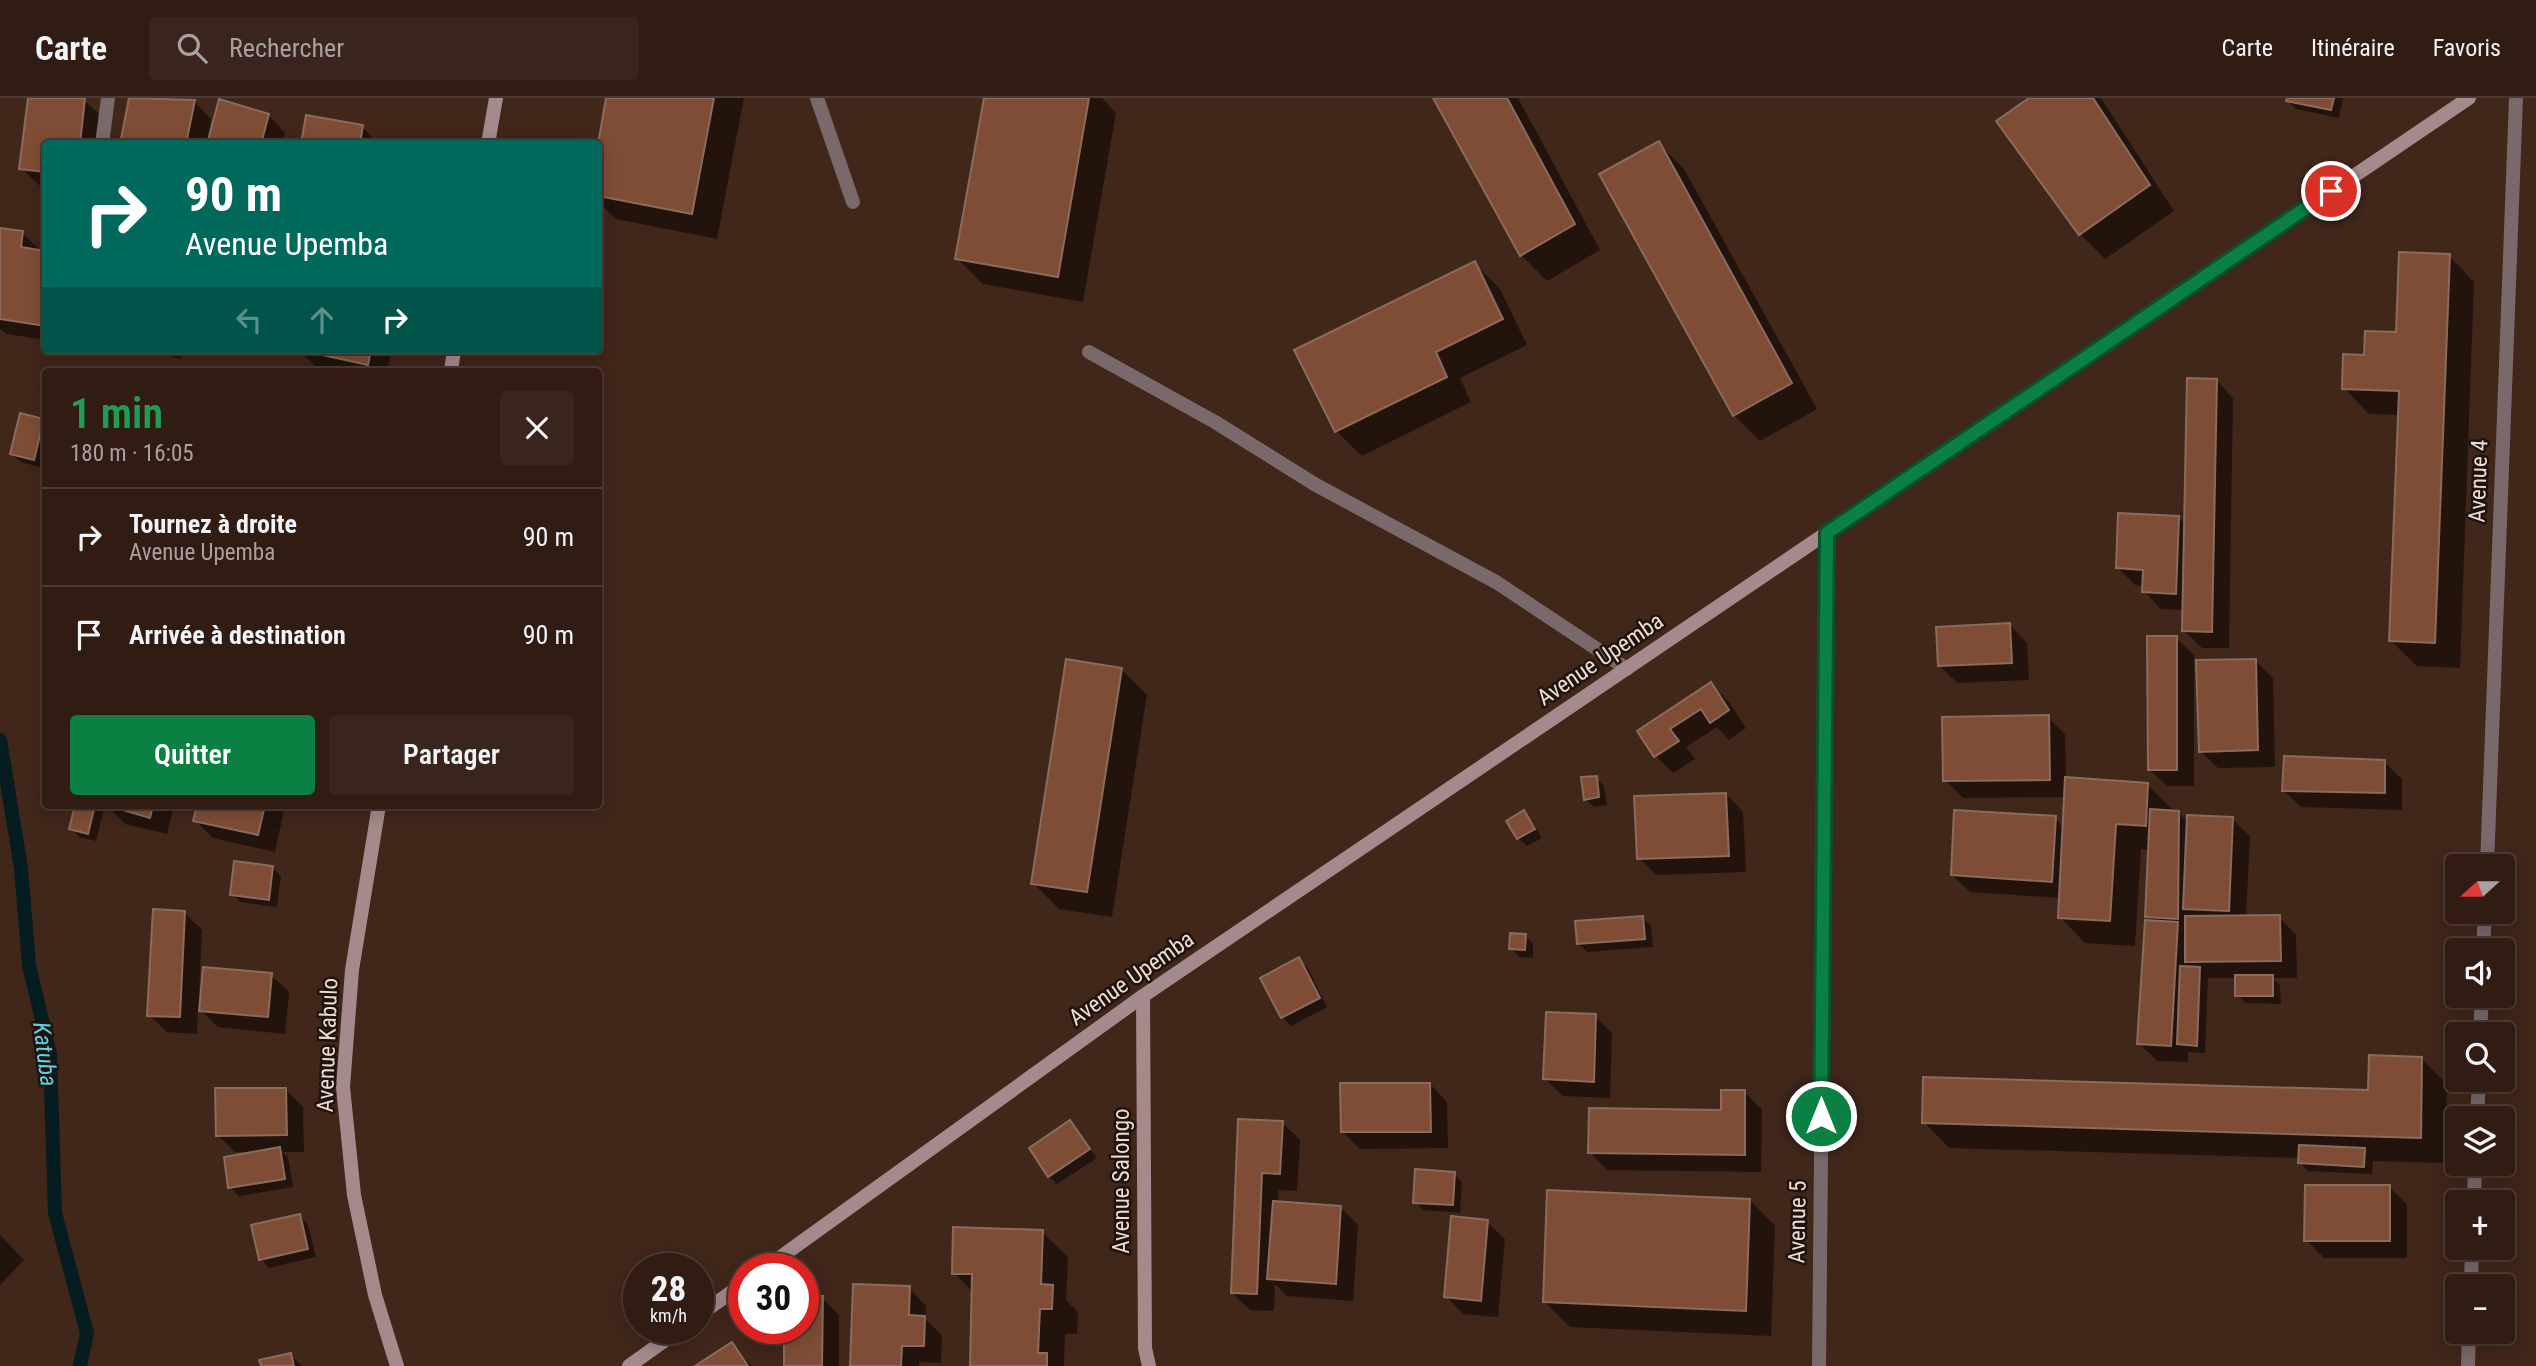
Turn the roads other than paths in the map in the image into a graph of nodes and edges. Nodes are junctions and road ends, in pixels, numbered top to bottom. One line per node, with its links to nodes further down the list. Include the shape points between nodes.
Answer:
1 (108, 98): 6 (street)
2 (496, 98): 7 (street)
3 (817, 98): 8 (street)
4 (2469, 98): 10 (street, Avenue Upemba)
5 (2516, 98): 13 (street, Avenue 4)
6 (103, 140)
7 (489, 140)
8 (853, 202)
9 (1089, 352): 11 (street, via 1316,485 1496,582)
10 (1827, 533): 11 (street, Avenue Upemba); 21 (street, Avenue 5)
11 (1627, 669): 14 (street, Avenue Upemba)
12 (378, 809): 18 (street, Avenue Kabulo, via 352,970 343,1087 354,1195 375,1295)
13 (2487, 854)
14 (1143, 996): 15 (street, Avenue Upemba); 20 (street, Avenue Salongo, via 1145,1348)
15 (786, 1253)
16 (660, 1344): 19 (street)
17 (2469, 1344): 22 (street)
18 (397, 1366)
19 (629, 1366)
20 (1149, 1366)
21 (1819, 1366)
22 (2468, 1366)

